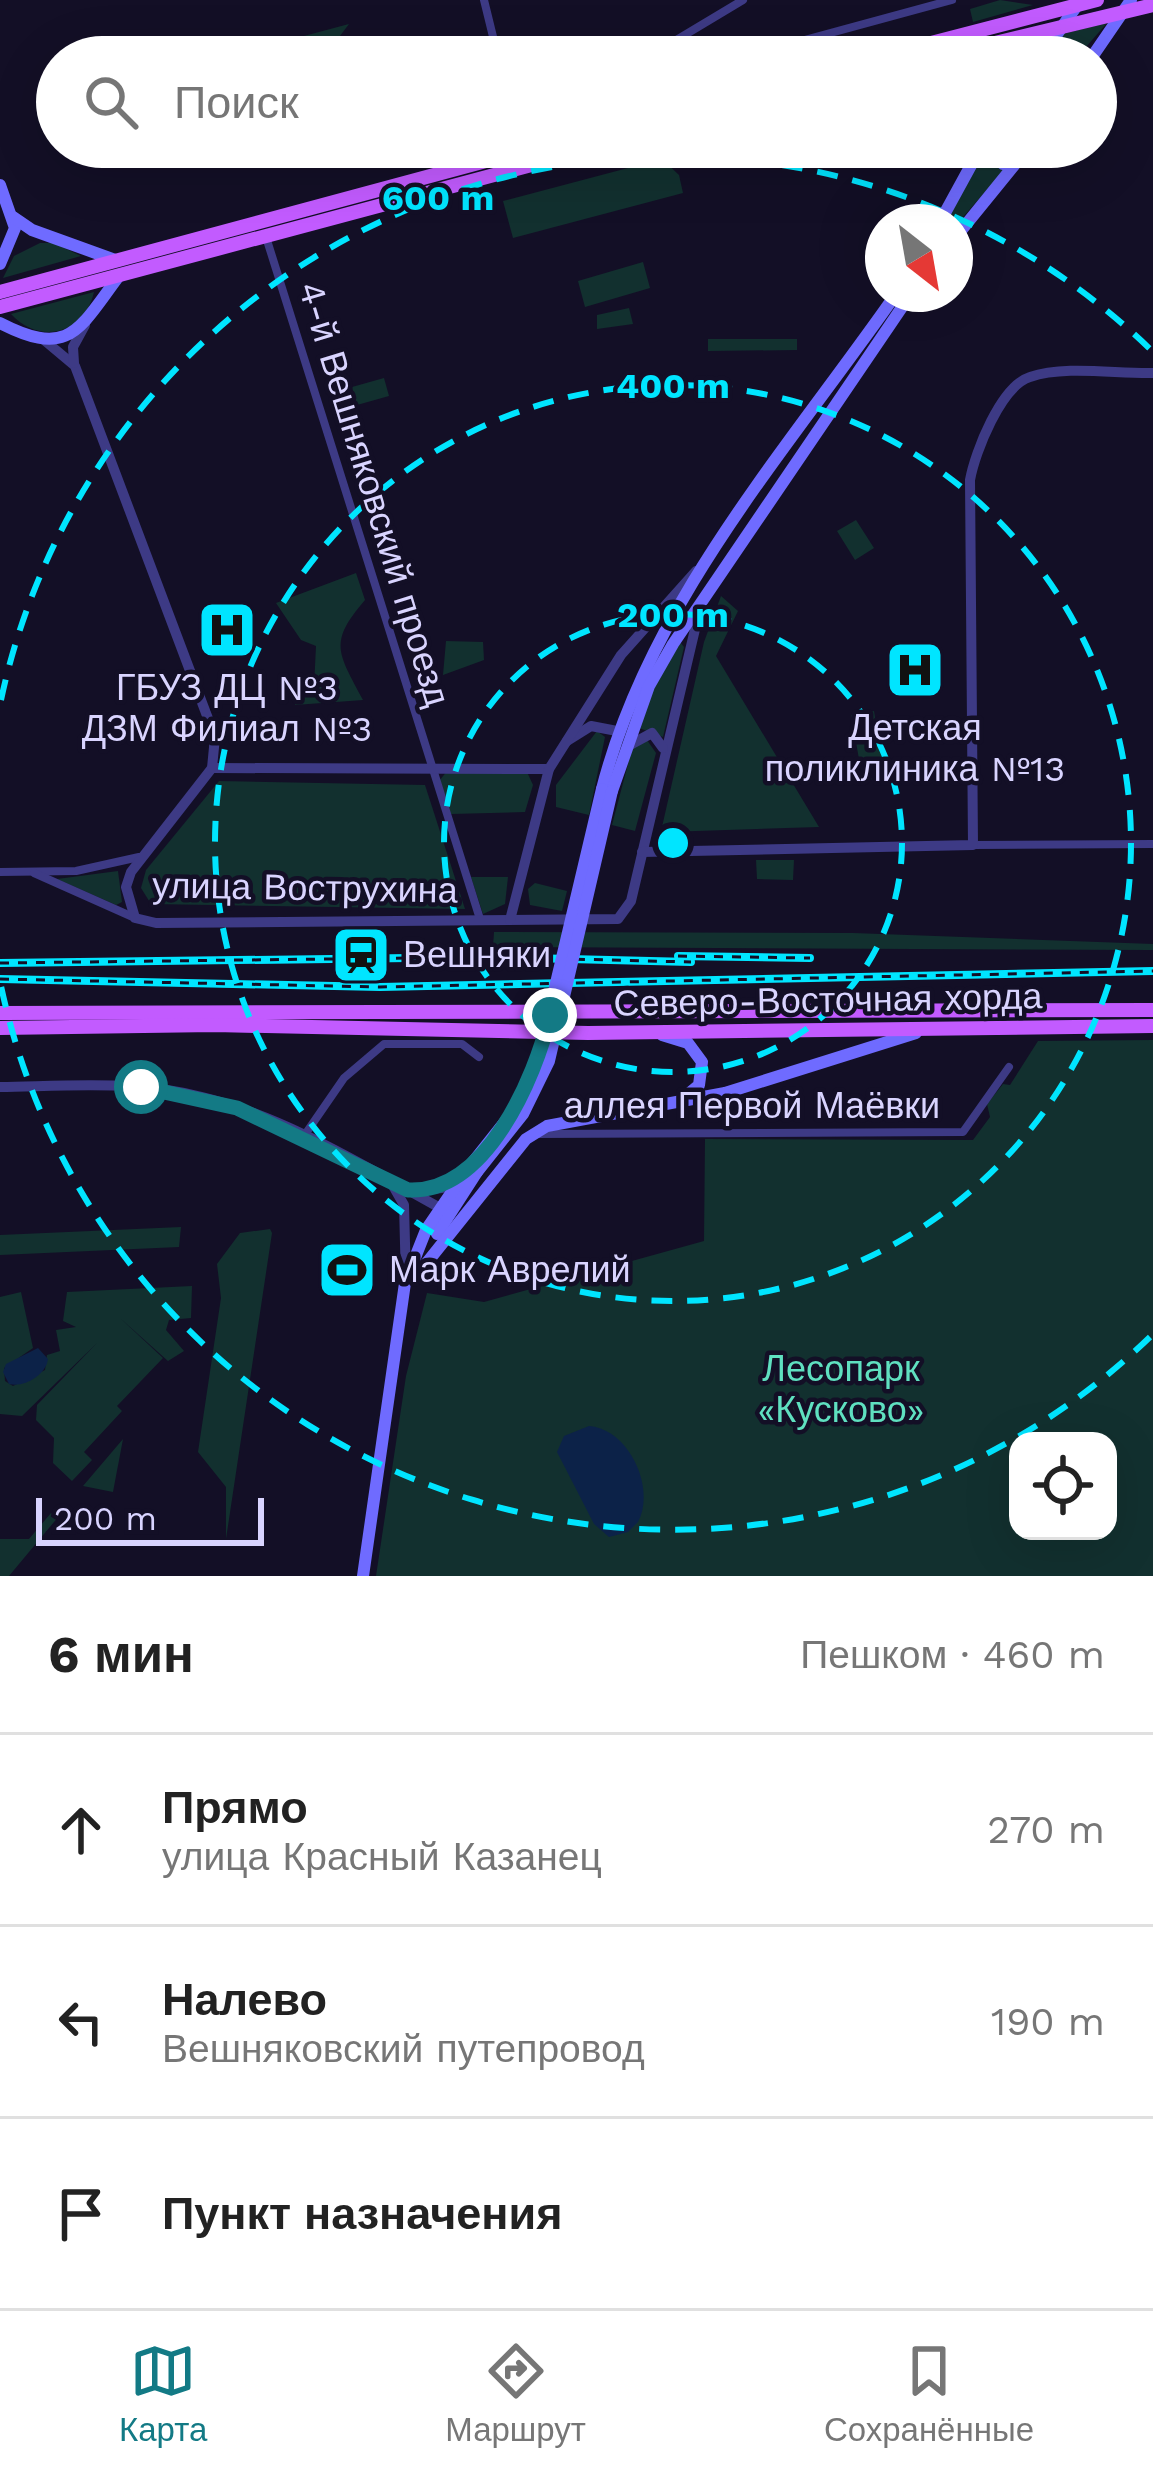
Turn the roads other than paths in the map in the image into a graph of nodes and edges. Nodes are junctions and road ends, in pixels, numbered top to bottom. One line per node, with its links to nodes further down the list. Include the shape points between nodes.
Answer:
1 (484, 0): 9 (street)
2 (743, 0): 10 (street)
3 (952, 0): 11 (street)
4 (1097, 0): 8 (main road)
5 (1042, 1): 8 (street)
6 (1127, 5): 7 (main road); 8 (main road); 15 (main road)
7 (1153, 5)
8 (1071, 9): 12 (main road); 13 (main road); 14 (main road)
9 (493, 36)
10 (683, 36)
11 (819, 36)
12 (962, 36)
13 (1001, 36)
14 (1054, 36)
15 (1106, 36)
16 (459, 168): 28 (main road)
17 (520, 168): 25 (main road)
18 (972, 168): 21 (main road)
19 (1012, 168): 22 (main road)
20 (0, 185): 23 (main road)
21 (951, 204)
22 (973, 216)
23 (13, 217): 24 (main road); 27 (main road)
24 (49, 236): 26 (main road); 27 (main road, via 28,239)
25 (265, 236): 30 (main road); 49 (street, 4-й Вешняковский проезд)
26 (74, 243): 28 (main road); 29 (main road)
27 (3, 260)
28 (115, 260): 29 (main road)
29 (93, 266): 31 (main road); 32 (main road)
30 (119, 276): 31 (main road); 36 (main road)
31 (98, 281): 33 (main road); 36 (main road)
32 (0, 292)
33 (0, 310): 38 (main road)
34 (883, 312): 42 (main road)
35 (899, 312): 43 (main road)
36 (91, 317): 39 (main road, via 67,337); 40 (street, via 74,347)
37 (0, 323): 38 (main road)
38 (17, 332): 39 (main road)
39 (44, 340): 40 (street)
40 (75, 366): 48 (street, via 215,737)
41 (1153, 373): 53 (street, via 1035,376 1018,385 978,442 970,480)
42 (722, 541): 44 (main road, via 676,606); 45 (street, улица Вострухина, via 621,655)
43 (704, 593): 46 (street, улица Вострухина); 47 (main road, via 649,686)
44 (617, 731): 45 (street, via 591,726); 51 (main road)
45 (564, 743): 50 (street, улица Вострухина)
46 (664, 752): 47 (street, via 652,734); 54 (street, улица Вострухина)
47 (622, 753): 51 (main road)
48 (212, 768): 49 (street); 55 (street, улица Вострухина)
49 (432, 769): 50 (street); 59 (street, 4-й Вешняковский проезд)
50 (549, 769): 60 (street, улица Вострухина)
51 (607, 790): 73 (main road, bridge, via 548,1061 523,1114)
52 (1153, 844): 53 (street)
53 (974, 845): 54 (street)
54 (642, 852): 60 (street, улица Вострухина, via 631,902 618,920)
55 (139, 856): 57 (street, via 104,868); 58 (street, улица Вострухина, via 126,887)
56 (0, 872): 57 (street)
57 (33, 872): 58 (street)
58 (135, 918): 59 (street, улица Вострухина)
59 (480, 920): 60 (street, улица Вострухина)
60 (510, 920)
61 (1153, 1010): 62 (main road, Северо-Восточная хорда)
62 (0, 1013)
63 (1153, 1027): 65 (main road, Северо-Восточная хорда)
64 (0, 1028): 66 (main road, Северо-Восточная хорда)
65 (947, 1028): 66 (main road, Северо-Восточная хорда); 70 (main road, via 884,1039)
66 (649, 1031): 70 (main road, via 688,1043 702,1062 699,1085)
67 (479, 1057): 72 (street, via 462,1044 383,1044 344,1078)
68 (1009, 1067): 71 (street, аллея Первой Маёвки, via 963,1132)
69 (0, 1087): 72 (street, via 164,1090 223,1102)
70 (670, 1105): 71 (main road, via 562,1121)
71 (534, 1134): 76 (main road)
72 (303, 1138): 74 (street)
73 (473, 1169): 75 (street, via 442,1188); 76 (main road)
74 (385, 1178): 75 (street); 77 (street, via 404,1205)
75 (408, 1190): 76 (street)
76 (449, 1213): 77 (main road); 77 (main road)
77 (411, 1278): 78 (main road)
78 (363, 1576)

